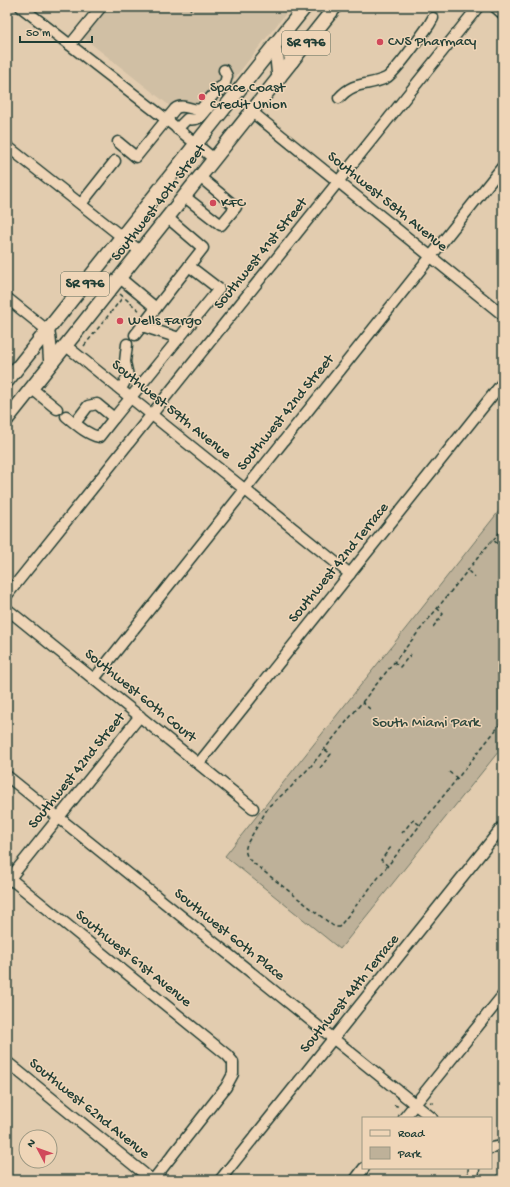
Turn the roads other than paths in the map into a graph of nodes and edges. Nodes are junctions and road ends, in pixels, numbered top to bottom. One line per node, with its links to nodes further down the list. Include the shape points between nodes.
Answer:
1 (22, 7): 10 (street)
2 (101, 7): 10 (street)
3 (305, 7): 9 (main road, Southwest 40th Street / SR 976)
4 (335, 7): 12 (main road, Southwest 40th Street / SR 976)
5 (478, 7): 27 (street, Southwest 41st Street)
6 (495, 7): 7 (street)
7 (503, 14)
8 (433, 18): 16 (street, via 387,78 357,85)
9 (287, 30): 11 (main road, Southwest 40th Street / SR 976); 12 (main road, via 290,41 288,50)
10 (70, 45): 18 (street)
11 (274, 46): 14 (main road); 21 (main road, Southwest 40th Street / SR 976)
12 (292, 61): 14 (main road, Southwest 40th Street / SR 976)
13 (224, 70): 15 (street, via 227,76)
14 (279, 78): 17 (main road, Southwest 40th Street / SR 976)
15 (224, 84): 18 (street, via 201,109 178,106); 19 (street, via 223,90 202,116 197,120 185,120)
16 (339, 98)
17 (252, 112): 23 (main road, Southwest 40th Street / SR 976); 27 (street, Southwest 58th Avenue)
18 (167, 120): 19 (street); 20 (street, via 136,158)
19 (177, 129): 21 (street)
20 (118, 142)
21 (196, 144): 23 (street); 31 (main road, Southwest 40th Street / SR 976)
22 (7, 146): 29 (street)
23 (214, 159): 26 (main road, Southwest 40th Street / SR 976)
24 (115, 161): 29 (street)
25 (503, 166): 33 (street, Southwest 42nd Street)
26 (200, 178): 28 (main road, Southwest 40th Street / SR 976); 28 (street, via 236,207 221,225)
27 (339, 182): 33 (street, Southwest 58th Avenue); 52 (street, Southwest 41st Street)
28 (185, 197): 30 (main road, Southwest 40th Street / SR 976)
29 (81, 204): 31 (street)
30 (168, 218): 32 (main road, Southwest 40th Street / SR 976); 34 (street, via 203,248)
31 (122, 238): 32 (street); 40 (main road, Southwest 40th Street / SR 976)
32 (141, 252): 35 (main road, Southwest 40th Street / SR 976)
33 (430, 257): 38 (street, Southwest 58th Avenue); 57 (street, Southwest 42nd Street)
34 (189, 266): 37 (street); 42 (street, via 219,289)
35 (120, 278): 37 (street); 44 (main road, Southwest 40th Street / SR 976)
36 (7, 298): 40 (street)
37 (156, 308): 39 (street)
38 (503, 316)
39 (142, 326): 41 (street); 42 (street)
40 (47, 330): 45 (main road); 46 (main road, Southwest 40th Street / SR 976)
41 (135, 335)
42 (179, 338): 50 (street)
43 (128, 344): 49 (street, via 125,362 128,376)
44 (66, 345): 45 (main road, Southwest 40th Street / SR 976); 49 (street, Southwest 59th Avenue)
45 (51, 363): 48 (main road, Southwest 40th Street / SR 976)
46 (7, 381)
47 (503, 382): 58 (street, Southwest 42nd Terrace)
48 (31, 388): 51 (street); 55 (main road, Southwest 40th Street / SR 976)
49 (121, 390): 50 (street, Southwest 59th Avenue)
50 (131, 397): 52 (street, Southwest 59th Avenue); 54 (street)
51 (57, 410)
52 (152, 414): 57 (street, Southwest 59th Avenue); 59 (street, Southwest 41st Street)
53 (66, 416): 56 (street)
54 (114, 418): 56 (street, via 99,437); 56 (street, via 97,404 88,406)
55 (7, 419)
56 (75, 423)
57 (245, 489): 58 (street, Southwest 59th Avenue); 61 (street, Southwest 42nd Street)
58 (350, 574): 63 (street, Southwest 42nd Terrace)
59 (7, 595)
60 (7, 609): 61 (street, Southwest 60th Court)
61 (94, 679): 62 (street, Southwest 60th Court)
62 (140, 716): 63 (street, Southwest 60th Court); 66 (street, Southwest 42nd Street)
63 (199, 763): 65 (street, Southwest 60th Court)
64 (7, 776): 66 (street, Southwest 60th Place)
65 (253, 808)
66 (59, 817): 68 (street, Southwest 42nd Street); 70 (street, Southwest 60th Place)
67 (503, 826): 70 (street, Southwest 44th Terrace)
68 (8, 879): 79 (street, Southwest 61st Avenue, via 233,1062 231,1078 226,1087)
69 (503, 995): 72 (street)
70 (333, 1039): 72 (street, Southwest 60th Place); 80 (street, Southwest 44th Terrace)
71 (7, 1062): 79 (street, Southwest 62nd Avenue)
72 (415, 1104): 73 (street); 74 (street, Southwest 60th Place)
73 (404, 1113)
74 (431, 1117)
75 (503, 1146): 76 (street)
76 (492, 1148)
77 (363, 1169): 81 (street)
78 (474, 1169): 82 (street)
79 (153, 1180)
80 (220, 1180)
81 (355, 1180)
82 (473, 1180)

